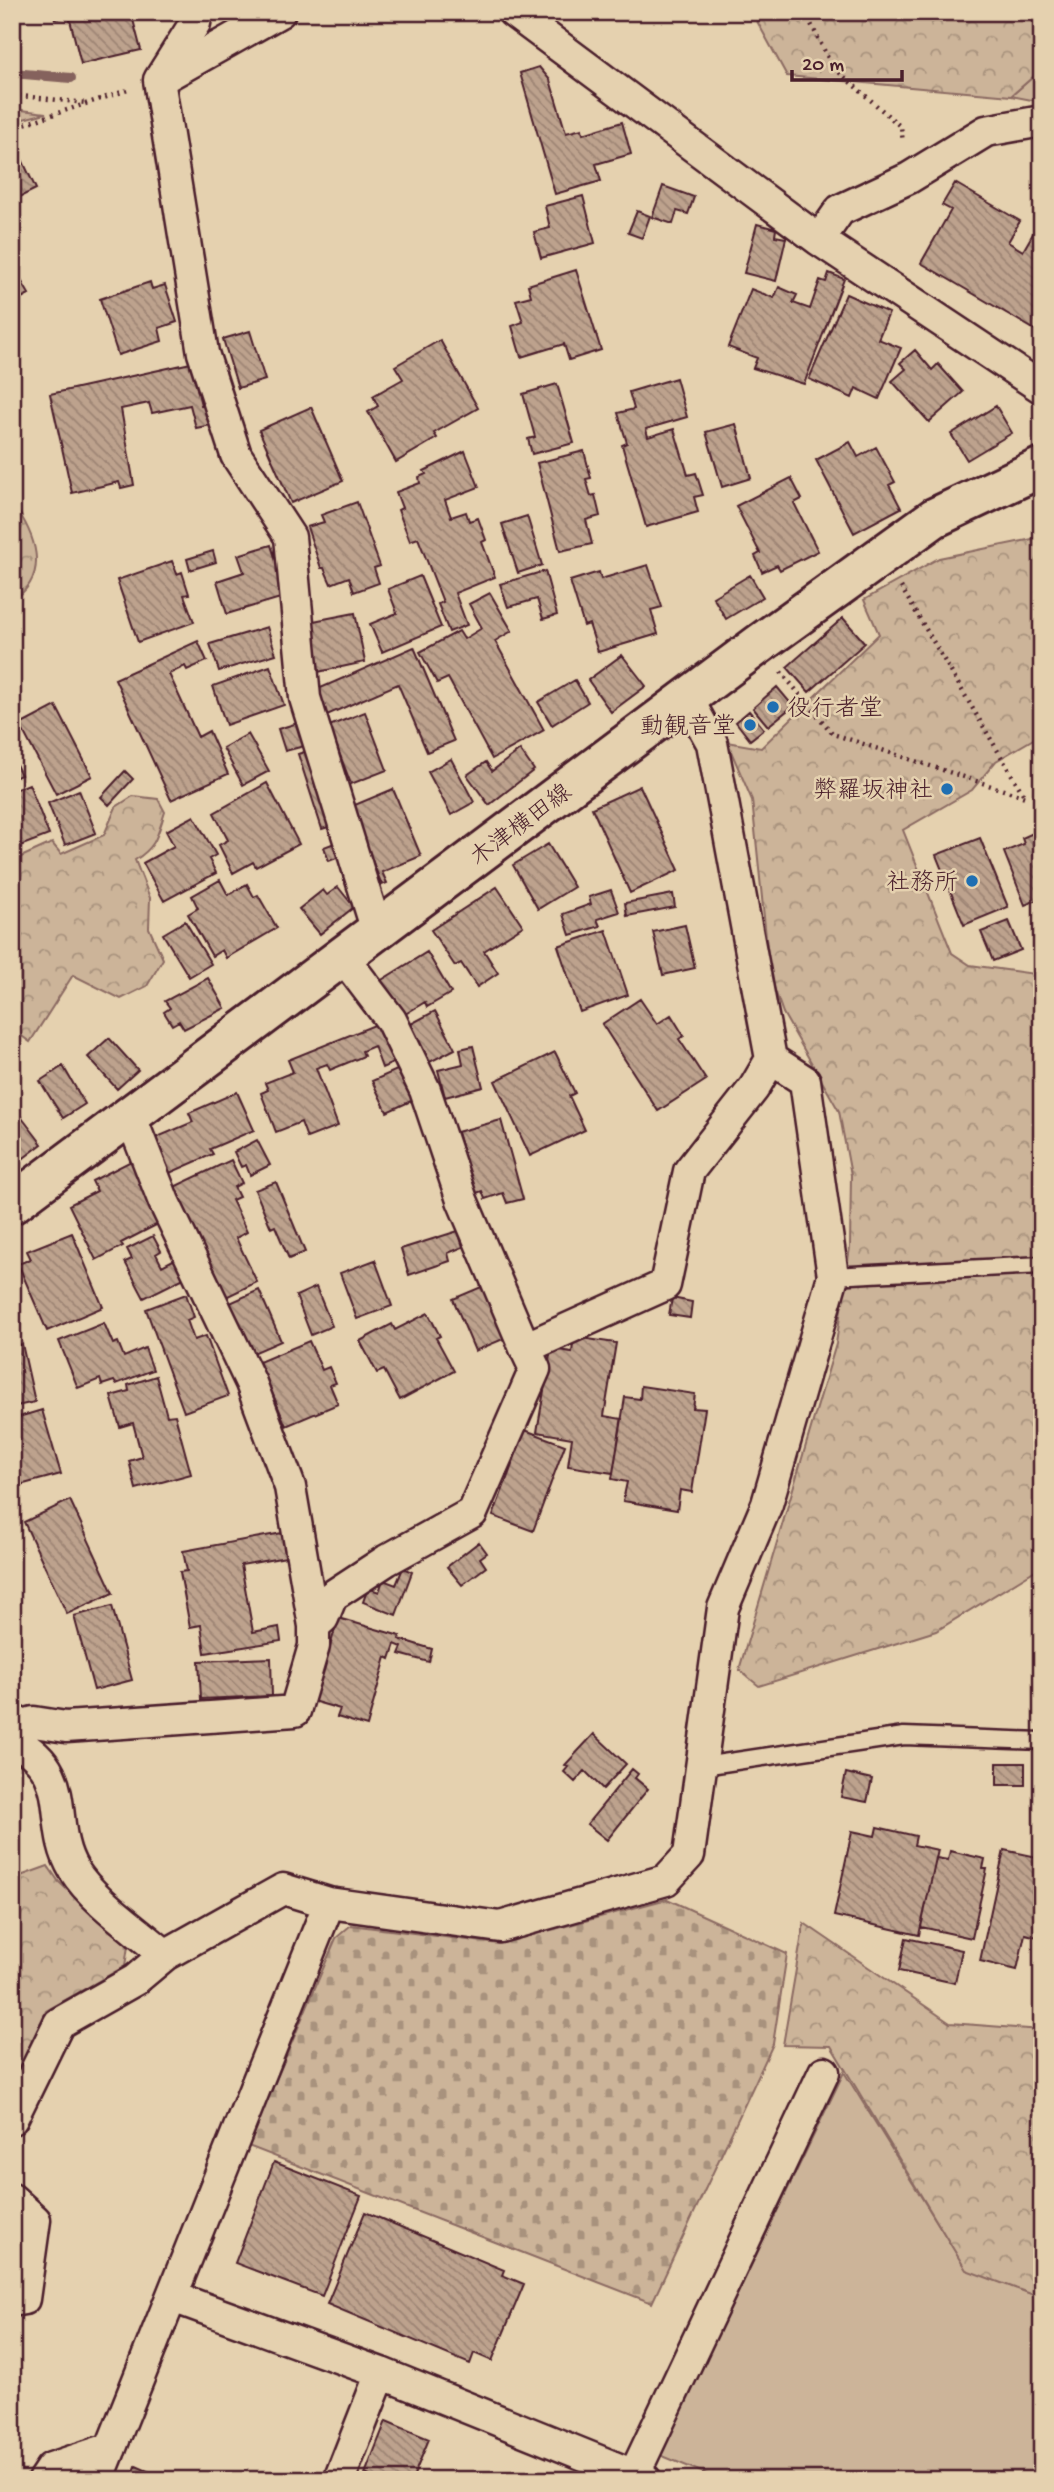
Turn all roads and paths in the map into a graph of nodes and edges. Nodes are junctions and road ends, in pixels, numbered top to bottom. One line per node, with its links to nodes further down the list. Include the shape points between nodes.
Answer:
1 (197, 12): 5 (street, via 195,23)
2 (280, 12): 5 (street)
3 (513, 12): 11 (street)
4 (805, 12): 10 (path, via 832,66 901,127)
5 (159, 80): 7 (path); 17 (street, via 204,353 236,455 290,537 305,698)
6 (12, 95): 7 (path)
7 (90, 103): 9 (path)
8 (1042, 121): 10 (street, via 986,131)
9 (12, 128)
10 (909, 178): 11 (street, via 840,210)
11 (819, 240): 12 (street)
12 (1042, 388)
13 (1039, 471): 14 (main road, 木津横田線, via 934,518)
14 (882, 557): 15 (main road, 木津横田線); 15 (path, via 1025,797 834,734)
15 (758, 645): 16 (main road, 木津横田線)
16 (687, 698): 17 (main road, 木津横田線); 19 (street, via 712,743)
17 (377, 930): 18 (main road, 木津横田線)
18 (344, 958): 20 (main road, 木津横田線); 24 (street, via 391,1020 425,1090 462,1199)
19 (771, 1059): 23 (street, via 805,1081); 24 (street, via 689,1171 666,1285)
20 (130, 1115): 21 (main road, 木津横田線); 25 (street, via 164,1202 251,1383 290,1487)
21 (12, 1204)
22 (1042, 1265): 23 (lane)
23 (833, 1276): 29 (street, via 766,1503 723,1608)
24 (526, 1348): 25 (street, via 535,1369 472,1513 332,1596 323,1618)
25 (314, 1626): 26 (street, via 314,1646 295,1711 65,1727 34,1722)
26 (12, 1728)
27 (12, 1740): 31 (street, via 33,1753 57,1788 62,1837 75,1871)
28 (1042, 1741): 29 (lane, via 904,1737)
29 (703, 1766): 30 (street, via 690,1855 666,1880 500,1927)
30 (329, 1903): 31 (street, via 283,1889); 35 (street)
31 (165, 1955): 33 (street, via 135,1980 59,2023)
32 (824, 2071): 40 (street)
33 (12, 2119)
34 (12, 2199): 36 (street, via 35,2220 24,2299)
35 (173, 2297): 37 (street); 38 (street)
36 (12, 2301)
37 (382, 2373): 39 (street); 43 (street)
38 (111, 2448): 41 (street, via 51,2468); 42 (street)
39 (581, 2468): 40 (street)
40 (640, 2477)
41 (43, 2480)
42 (98, 2480)
43 (339, 2480)

